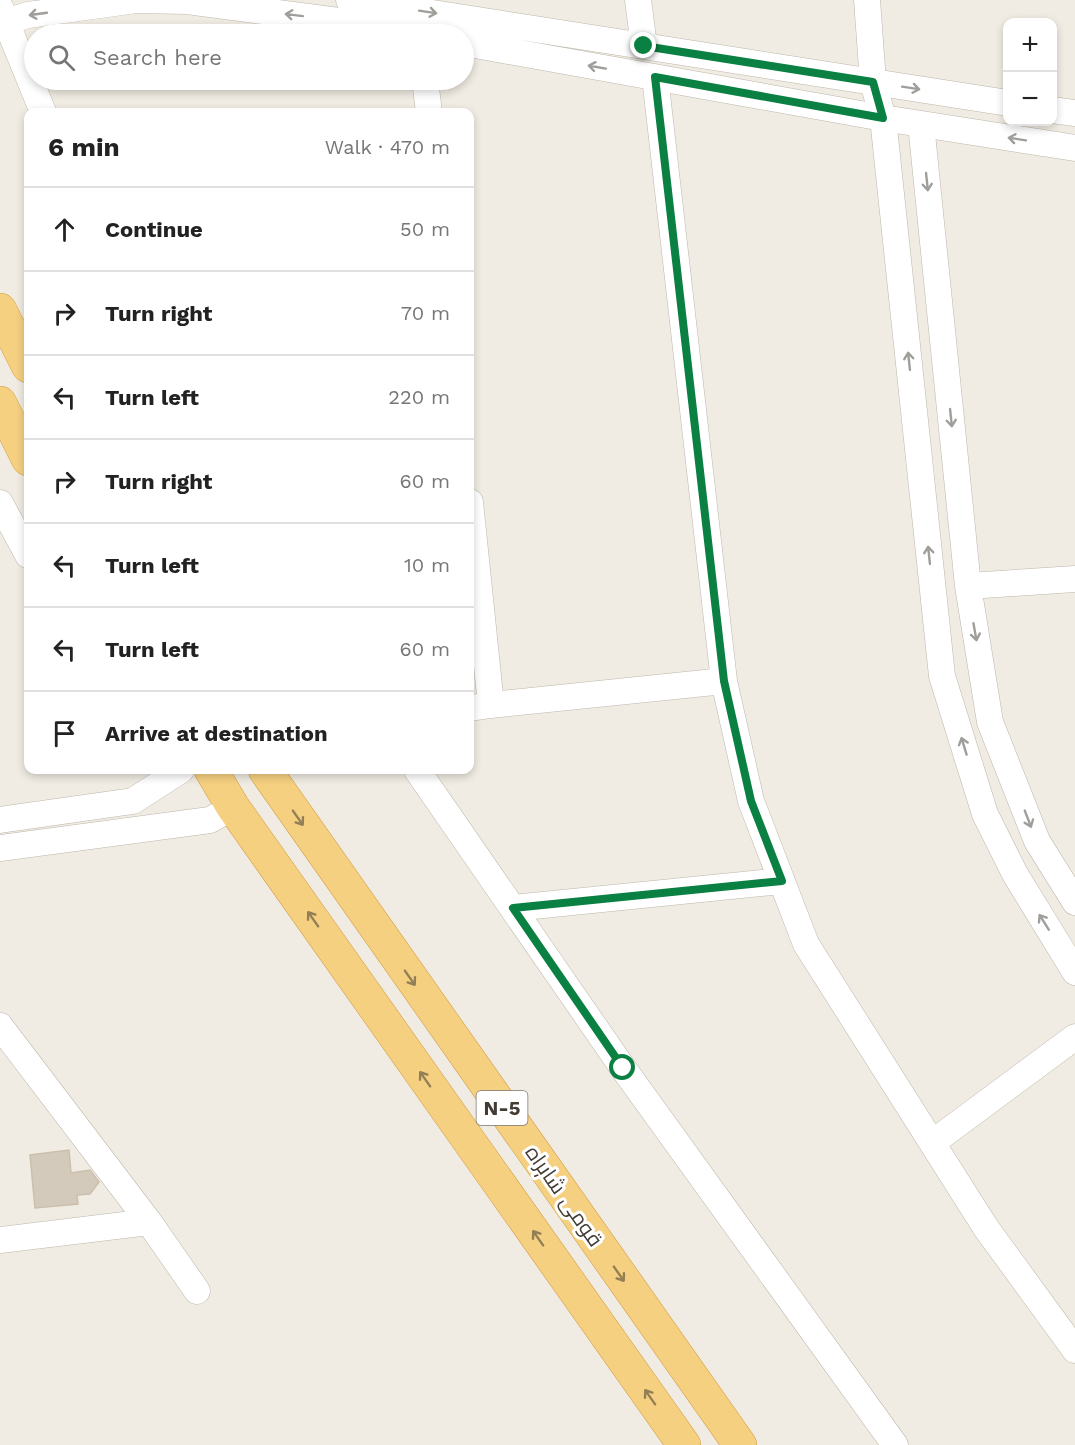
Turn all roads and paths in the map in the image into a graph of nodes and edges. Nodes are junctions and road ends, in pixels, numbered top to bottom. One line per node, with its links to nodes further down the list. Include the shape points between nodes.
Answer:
1 (350, 0): 4 (street, one-way to 4)
2 (638, 0): 8 (street)
3 (867, 0): 11 (street)
4 (471, 10): 8 (street)
5 (3, 14): 6 (street, one-way to 5, via 187,1 136,0 28,15); 9 (street)
6 (359, 24)
7 (474, 45): 10 (street, one-way to 7)
8 (644, 46): 11 (street)
9 (24, 65)
10 (655, 77): 19 (street); 31 (street)
11 (873, 82): 14 (street, one-way to 14); 19 (street)
12 (34, 90): 15 (street)
13 (426, 90): 16 (street)
14 (1003, 102)
15 (41, 108)
16 (428, 108)
17 (1057, 111): 18 (street)
18 (1075, 113)
19 (883, 118): 20 (street); 43 (street, one-way to 19, via 1015,874 984,814 942,676)
20 (921, 124): 21 (street, one-way to 20); 30 (street, one-way to 30)
21 (1075, 148)
22 (0, 310): 23 (highway)
23 (24, 358)
24 (0, 403): 25 (highway)
25 (24, 451)
26 (0, 503): 27 (street)
27 (24, 548)
28 (1075, 579): 30 (street)
29 (474, 584): 32 (street)
30 (968, 586): 41 (street, one-way to 41, via 990,722 1037,841)
31 (724, 681): 32 (street); 40 (street, via 751,801)
32 (480, 707)
33 (167, 774): 38 (street, via 133,801)
34 (213, 774): 37 (highway, N-5)
35 (268, 774): 52 (highway, قومی شاہراہ / N-5, one-way to 52)
36 (420, 774): 42 (street)
37 (233, 807): 39 (street, via 210,820); 51 (highway, N-5, one-way to 37)
38 (0, 820)
39 (0, 848)
40 (782, 881): 42 (street); 46 (street, via 806,944)
41 (1075, 902)
42 (513, 908): 53 (street, via 623,1068)
43 (1075, 972)
44 (0, 1026): 47 (street)
45 (1075, 1036): 46 (street)
46 (932, 1143): 50 (street, via 986,1228)
47 (149, 1222): 48 (street); 49 (street)
48 (0, 1240)
49 (197, 1291)
50 (1075, 1350)
51 (684, 1445)
52 (740, 1445)
53 (895, 1445)

